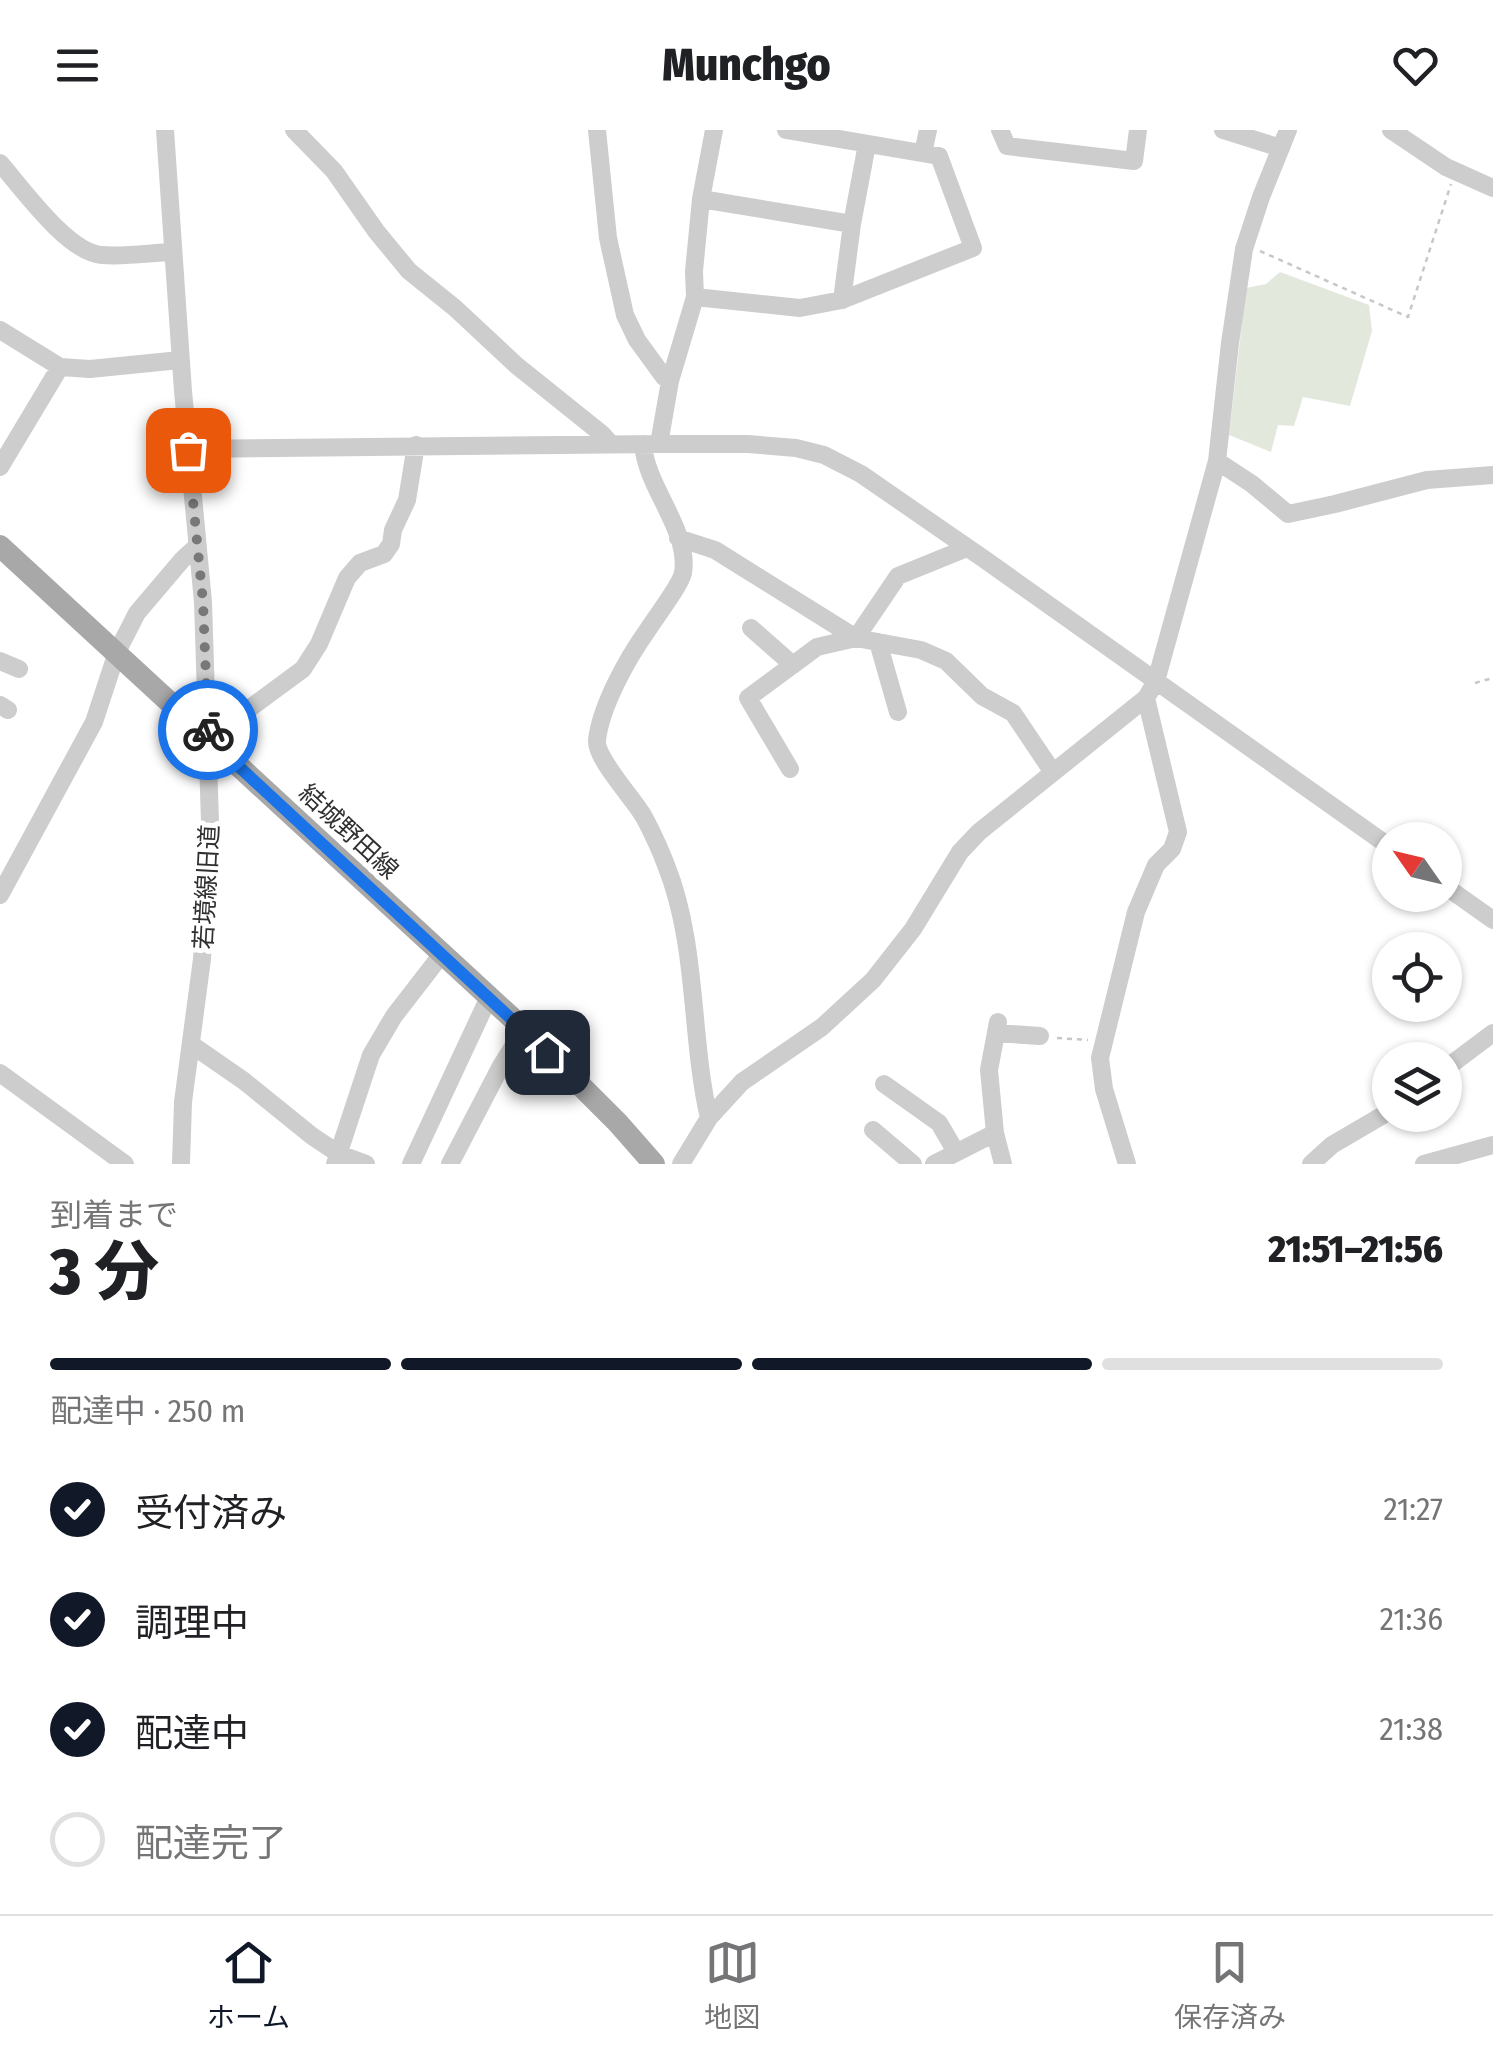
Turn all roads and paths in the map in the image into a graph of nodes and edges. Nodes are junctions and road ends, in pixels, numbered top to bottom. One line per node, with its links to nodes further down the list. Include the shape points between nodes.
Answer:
1 (165, 130): 20 (street, 若境線旧道)
2 (294, 130): 27 (street, via 334,171 409,271)
3 (597, 130): 26 (street, via 608,238 625,315)
4 (714, 130): 17 (street)
5 (786, 130): 12 (street)
6 (928, 130): 13 (street)
7 (1000, 130): 8 (street, via 1006,146 1134,161)
8 (1138, 130)
9 (1223, 130): 11 (street)
10 (1391, 130): 15 (street)
11 (1285, 139): 19 (street)
12 (867, 144): 13 (street); 18 (street)
13 (923, 153): 22 (street, via 939,156 973,248)
14 (0, 163): 20 (street, via 82,250)
15 (1455, 171): 16 (street); 19 (path, via 1408,317)
16 (1493, 188)
17 (701, 199): 18 (street); 21 (street)
18 (852, 224): 22 (street)
19 (1245, 245): 31 (street)
20 (172, 252): 24 (street, 若境線旧道)
21 (695, 297): 22 (street, via 800,308); 26 (street)
22 (842, 300)
23 (0, 330): 25 (street)
24 (180, 360): 25 (street); 30 (street, 若境線旧道)
25 (60, 367): 32 (street)
26 (670, 381): 28 (street)
27 (611, 444): 28 (street); 29 (street)
28 (651, 444): 34 (street, via 644,459 648,474); 37 (street, via 748,444 824,455)
29 (416, 445): 30 (street); 50 (street, via 406,500 384,554 360,563 347,578 303,669)
30 (188, 450): 36 (street, 若境線旧道)
31 (1217, 462): 33 (street, via 1288,514 1427,480); 46 (street)
32 (0, 467)
33 (1493, 475)
34 (678, 538): 39 (street, via 714,550); 67 (street, via 683,575 610,697 596,744 643,814 676,896)
35 (0, 546): 41 (main road, 結城野田線)
36 (197, 546): 41 (street, via 137,613); 50 (street, 若境線旧道)
37 (968, 548): 39 (street, via 898,576); 46 (street)
38 (751, 628): 43 (street)
39 (856, 638): 40 (street); 43 (street, via 817,647)
40 (878, 642): 49 (street); 52 (street, via 946,662 1012,713)
41 (117, 652): 50 (main road, 結城野田線); 54 (street, via 94,722)
42 (0, 661): 44 (street)
43 (793, 664): 51 (street, via 748,698)
44 (19, 669)
45 (1493, 678): 47 (path)
46 (1156, 681): 48 (street); 53 (street)
47 (1475, 683)
48 (1146, 698): 52 (street); 62 (street, via 1178,832 1145,887)
49 (898, 712)
50 (213, 734): 57 (main road, 結城野田線); 63 (street, 若境線旧道)
51 (790, 769)
52 (1052, 771): 67 (street, via 960,852 873,980 822,1027 742,1082)
53 (1372, 834)
54 (0, 895)
55 (1462, 898): 56 (street)
56 (1493, 920)
57 (442, 954): 58 (main road, 結城野田線); 73 (street, via 370,1055)
58 (489, 997): 59 (main road, 結城野田線); 77 (street)
59 (524, 1029): 78 (street); 79 (main road, 結城野田線)
60 (1493, 1033): 64 (street)
61 (1040, 1036): 62 (path); 70 (street, via 997,1028 988,1070)
62 (1102, 1041): 84 (street, via 1104,1089)
63 (192, 1045): 73 (street); 75 (street, 若境線旧道)
64 (1462, 1057)
65 (3, 1082): 74 (street)
66 (884, 1084): 72 (street, via 939,1123)
67 (709, 1118): 80 (street)
68 (1372, 1121): 85 (street)
69 (872, 1130): 81 (street)
70 (994, 1133): 72 (street); 83 (street)
71 (1493, 1145): 86 (street)
72 (956, 1152): 82 (street)
73 (337, 1159): 76 (street)
74 (122, 1163)
75 (181, 1164)
76 (366, 1164)
77 (411, 1164)
78 (450, 1164)
79 (654, 1164)
80 (682, 1164)
81 (913, 1164)
82 (934, 1164)
83 (1004, 1164)
84 (1127, 1164)
85 (1311, 1164)
86 (1424, 1164)

